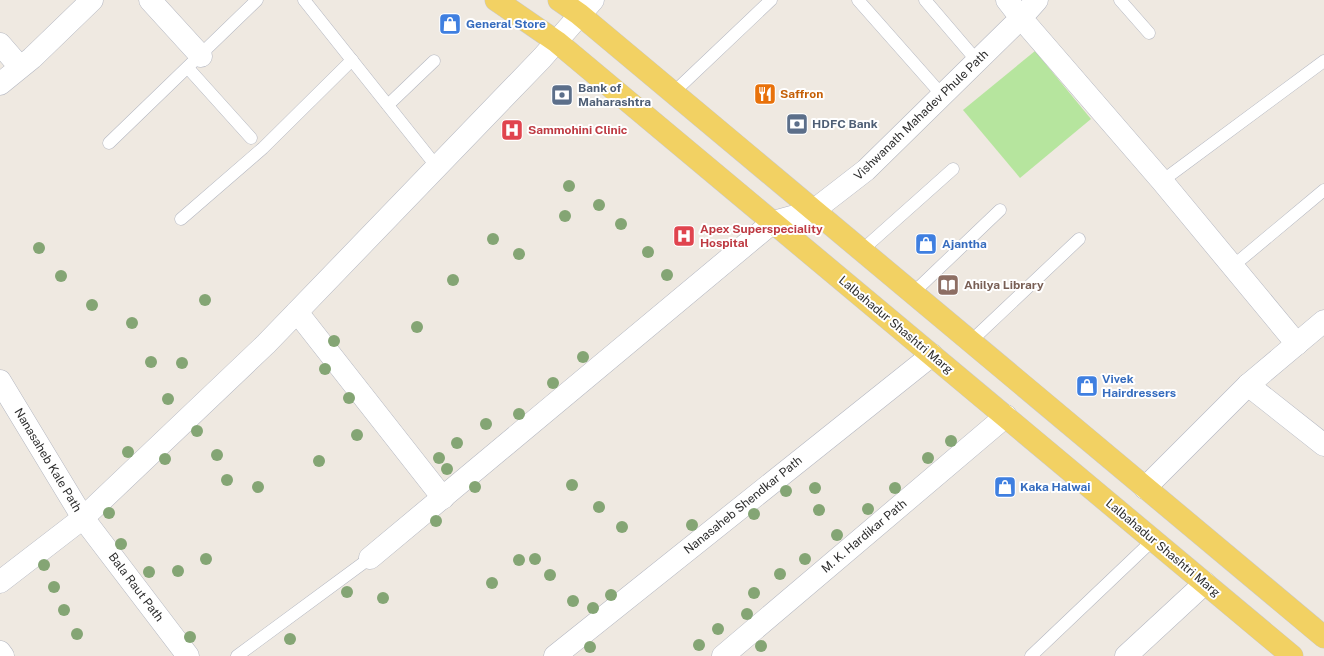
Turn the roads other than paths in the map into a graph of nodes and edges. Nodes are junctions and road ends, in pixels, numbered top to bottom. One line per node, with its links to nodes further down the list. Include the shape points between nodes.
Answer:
1 (92, 0): 23 (street)
2 (150, 0): 21 (street)
3 (257, 0): 21 (lane)
4 (304, 0): 18 (lane)
5 (496, 0): 16 (main road, Lalbahadur Shashtri Marg)
6 (559, 0): 13 (main road)
7 (771, 0): 25 (lane)
8 (858, 0): 26 (lane)
9 (925, 0): 22 (lane)
10 (1007, 0): 14 (street)
11 (1037, 0): 14 (street, Vishwanath Mahadev Phule Path)
12 (1120, 0): 15 (lane)
13 (586, 7): 16 (street); 25 (main road)
14 (1021, 18): 22 (street, Vishwanath Mahadev Phule Path); 32 (street)
15 (1149, 33)
16 (558, 42): 30 (street); 37 (main road, Lalbahadur Shashtri Marg)
17 (0, 44): 23 (street)
18 (352, 60): 27 (lane); 36 (lane, via 263,148)
19 (1324, 60): 32 (lane)
20 (434, 61): 27 (lane)
21 (194, 62): 28 (lane); 29 (lane)
22 (978, 62): 26 (street, Vishwanath Mahadev Phule Path)
23 (20, 67): 24 (street)
24 (0, 84)
25 (673, 93): 35 (main road)
26 (942, 95): 35 (street, Vishwanath Mahadev Phule Path, via 866,170)
27 (388, 105): 30 (lane)
28 (251, 138)
29 (109, 143)
30 (437, 167): 42 (street)
31 (953, 169): 39 (lane)
32 (1162, 181): 40 (street)
33 (1324, 190): 40 (lane)
34 (1000, 210): 41 (lane)
35 (813, 211): 37 (street, Vishwanath Mahadev Phule Path); 39 (main road)
36 (181, 219)
37 (773, 222): 46 (main road, Lalbahadur Shashtri Marg); 52 (street)
38 (1078, 239): 44 (lane)
39 (861, 251): 41 (main road)
40 (1233, 266): 45 (street)
41 (912, 294): 44 (main road)
42 (297, 312): 52 (street); 53 (street)
43 (1324, 321): 45 (street)
44 (970, 342): 51 (main road)
45 (1297, 344): 48 (street)
46 (932, 355): 49 (main road, Lalbahadur Shashtri Marg); 63 (street, Nanasaheb Shendkar Path)
47 (0, 381): 53 (street, Nanasaheb Kale Path)
48 (1248, 385): 50 (street); 51 (street)
49 (1006, 416): 54 (main road, Lalbahadur Shashtri Marg); 64 (street, M. K. Hardikar Path)
50 (1324, 445)
51 (1144, 488): 58 (main road)
52 (444, 498): 55 (street)
53 (83, 518): 56 (street); 61 (street, Bala Raut Path)
54 (1153, 540): 57 (main road, Lalbahadur Shashtri Marg); 65 (lane)
55 (370, 558): 62 (lane)
56 (0, 582)
57 (1205, 583): 66 (street); 67 (main road, Lalbahadur Shashtri Marg)
58 (1324, 637)
59 (0, 652): 60 (street)
60 (3, 656)
61 (188, 656)
62 (237, 656)
63 (555, 656)
64 (723, 656)
65 (1031, 656)
66 (1126, 656)
67 (1292, 656)

